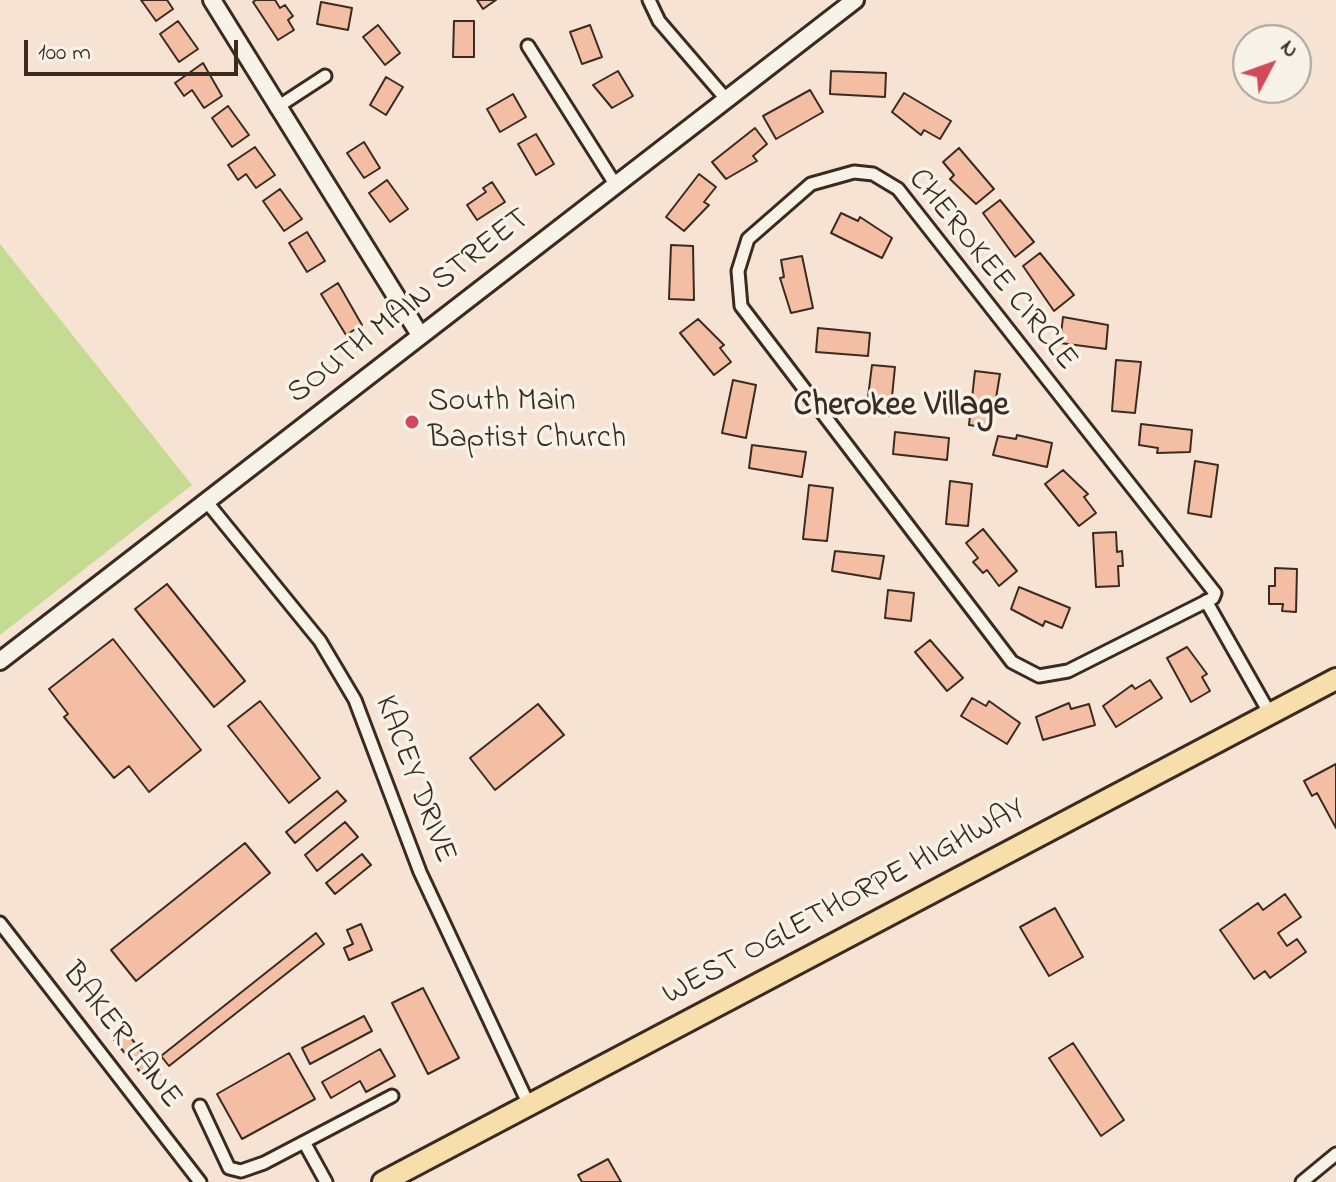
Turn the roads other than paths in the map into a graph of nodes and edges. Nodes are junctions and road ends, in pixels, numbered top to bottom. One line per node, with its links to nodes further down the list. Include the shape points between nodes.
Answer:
1 (212, 0): 7 (street)
2 (649, 0): 6 (street, via 659,21)
3 (855, 0): 6 (street, SOUTH MAIN STREET)
4 (528, 46): 8 (street)
5 (325, 76): 7 (street)
6 (726, 99): 8 (street, SOUTH MAIN STREET)
7 (276, 108): 9 (street)
8 (615, 184): 9 (street, SOUTH MAIN STREET)
9 (420, 335): 10 (street, SOUTH MAIN STREET)
10 (206, 501): 12 (street, SOUTH MAIN STREET); 17 (street, KACEY DRIVE, via 320,641 355,700 420,872)
11 (1206, 601): 11 (street, CHEROKEE CIRCLE, via 1068,671 1039,676 1012,662 741,306 738,271 748,239 811,184 854,172 873,174 898,189 1215,593); 14 (street, CHEROKEE CIRCLE)
12 (0, 661)
13 (1336, 679): 14 (highway, WEST OGLETHORPE HIGHWAY)
14 (1270, 714): 17 (highway, WEST OGLETHORPE HIGHWAY)
15 (0, 923): 21 (street, BAKER LANE)
16 (392, 1096): 19 (street)
17 (529, 1105): 23 (highway, WEST OGLETHORPE HIGHWAY)
18 (200, 1106): 19 (street, via 229,1168 241,1171)
19 (304, 1142): 22 (street)
20 (1336, 1154): 24 (street)
21 (200, 1182)
22 (326, 1182)
23 (383, 1182)
24 (1302, 1182)

